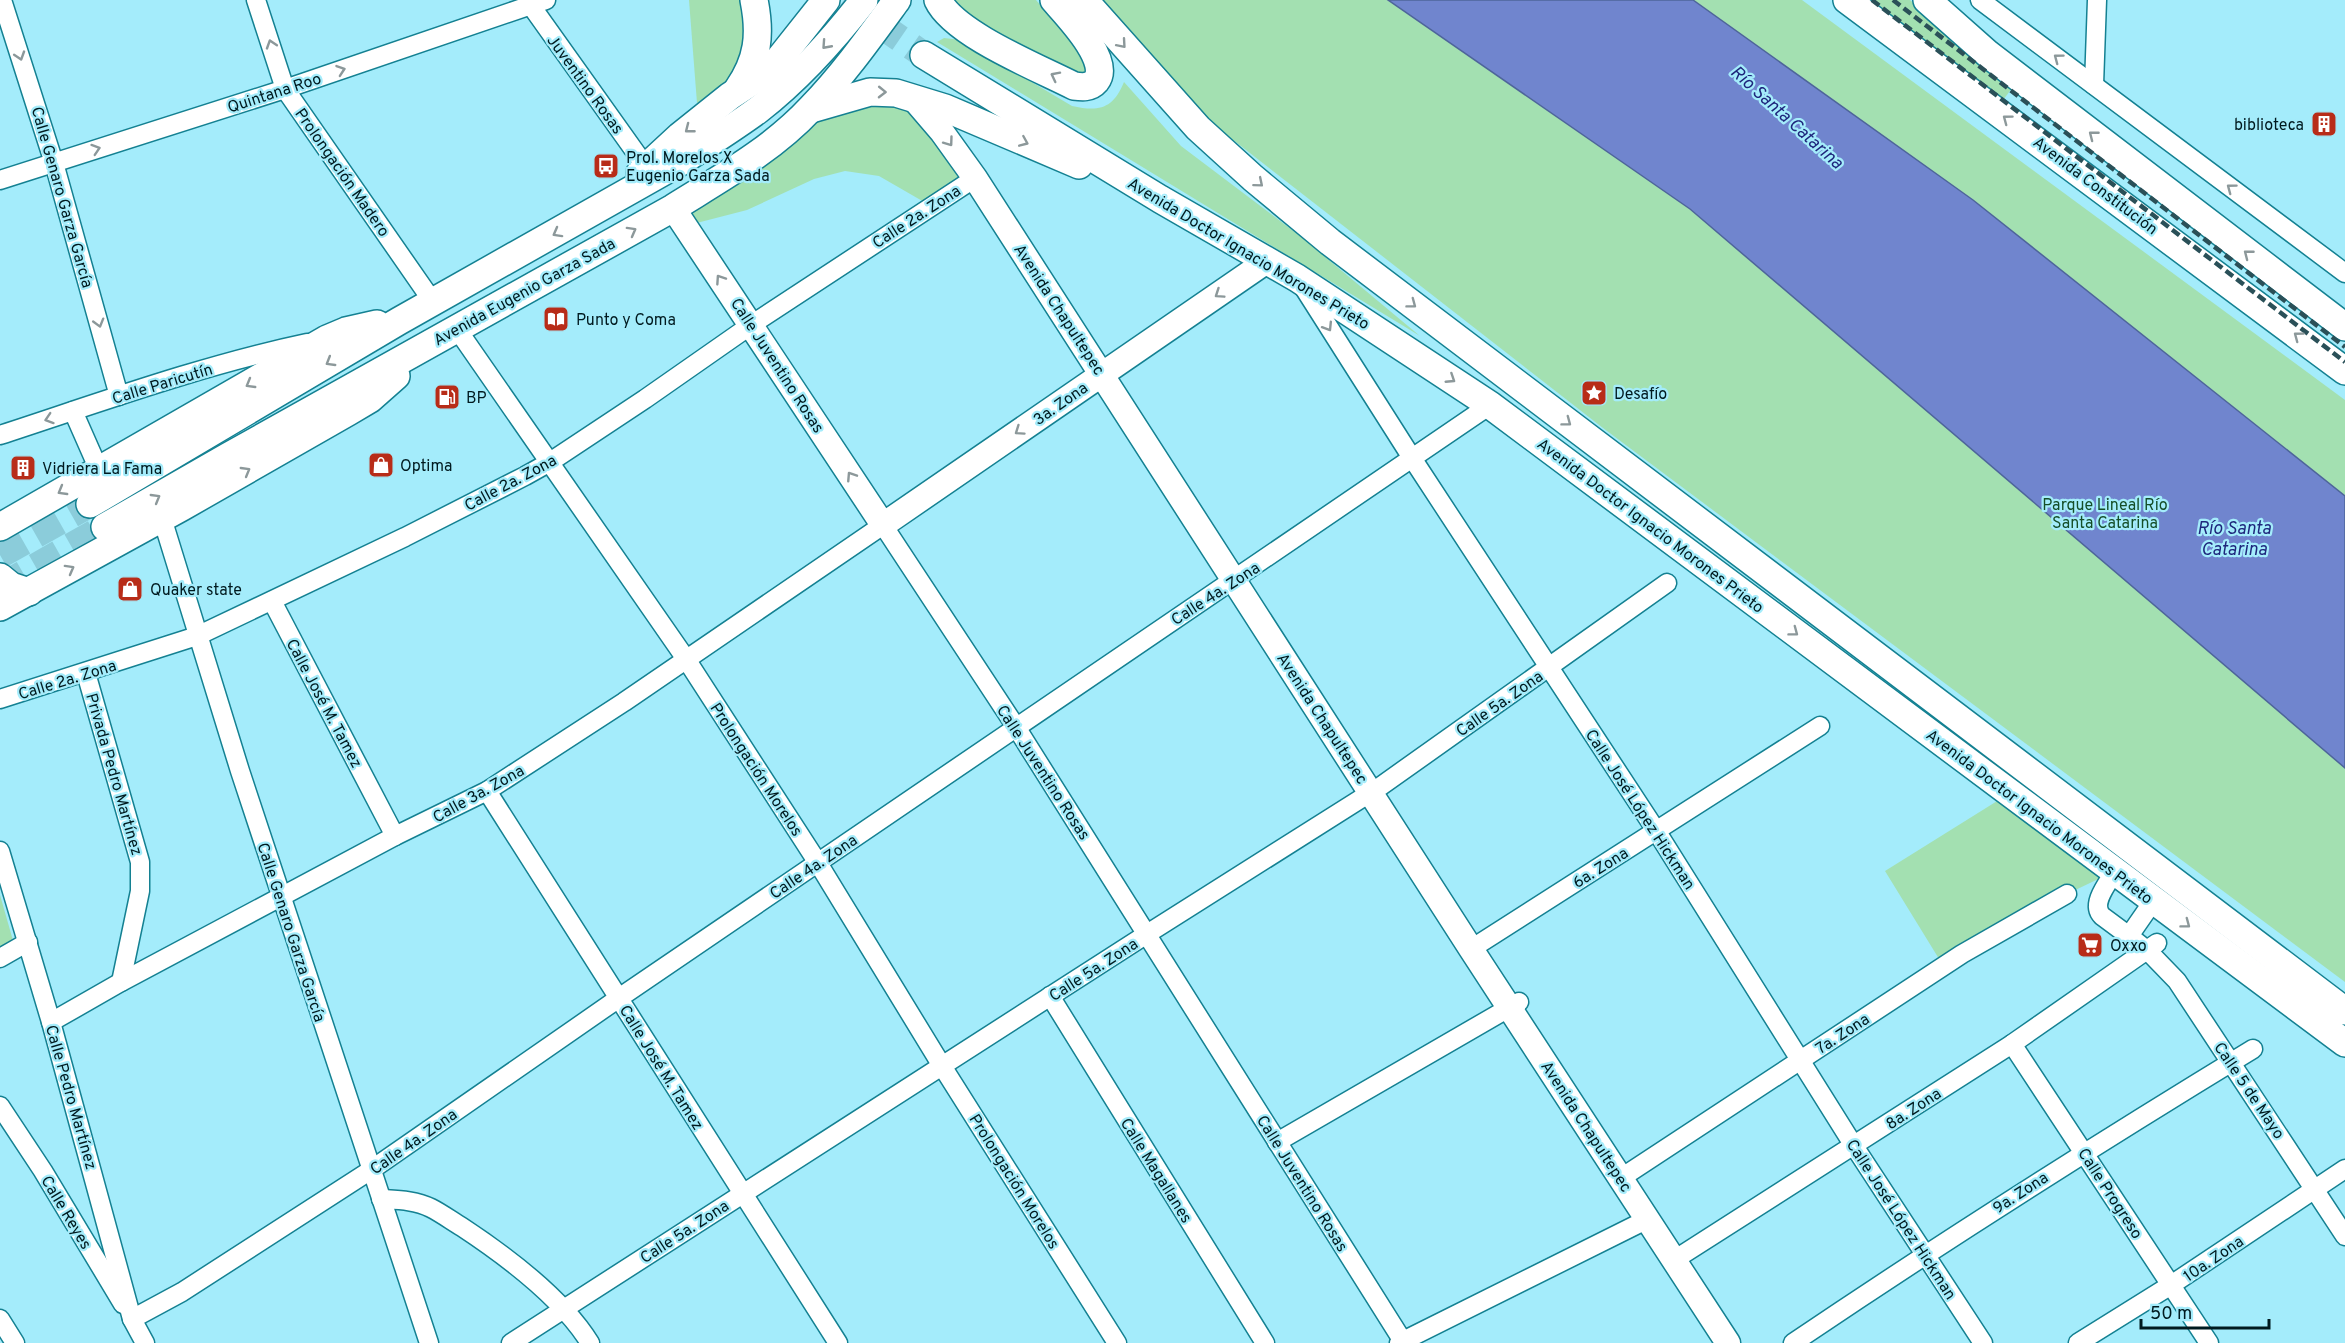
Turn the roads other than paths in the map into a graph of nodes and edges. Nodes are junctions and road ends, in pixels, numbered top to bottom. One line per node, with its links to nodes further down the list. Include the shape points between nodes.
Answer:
1 (2, 0): 21 (street, Calle Genaro Garza García, one-way to 21)
2 (256, 0): 17 (street, Prolongación Madero, one-way to 2)
3 (754, 0): 18 (highway, via 755,55 750,71)
4 (826, 0): 18 (highway, via 780,58)
5 (864, 0): 25 (highway, one-way to 25, via 813,59 759,109)
6 (897, 0): 20 (highway, Avenida Eugenio Garza Sada)
7 (938, 0): 8 (highway, one-way to 7, via 1096,55 1100,68 1092,85 1074,86 985,40 955,21)
8 (1054, 0)
9 (1084, 0): 87 (highway, Avenida Doctor Ignacio Morones Prieto, one-way to 87, via 1198,128 1330,242)
10 (1847, 0): 28 (highway, Avenida Constitución, one-way to 10)
11 (1927, 0): 35 (highway, one-way to 11, via 1989,54)
12 (1980, 0): 16 (street, one-way to 12)
13 (2097, 0): 16 (street)
14 (534, 2): 17 (street, Quintana Roo, one-way to 14); 22 (street, Juventino Rosas)
15 (924, 55): 26 (highway, Avenida Doctor Ignacio Morones Prieto)
16 (2094, 85): 30 (street, one-way to 16)
17 (285, 89): 21 (street, Quintana Roo, one-way to 17); 32 (street, Prolongación Madero)
18 (735, 93): 22 (highway, one-way to 22)
19 (912, 97): 20 (highway, one-way to 19, via 870,92); 23 (main road, Avenida Chapultepec, one-way to 23); 26 (highway, one-way to 26)
20 (811, 109): 27 (highway, Avenida Eugenio Garza Sada, via 764,149)
21 (54, 163): 24 (street, Quintana Roo); 42 (street, Calle Genaro Garza García, one-way to 42)
22 (646, 167): 25 (highway)
23 (975, 178): 34 (street, Calle 2a. Zona); 40 (main road, Avenida Chapultepec)
24 (0, 180)
25 (626, 194): 32 (highway, one-way to 32)
26 (1160, 199): 29 (highway, Avenida Doctor Ignacio Morones Prieto)
27 (673, 208): 34 (main road, Calle Juventino Rosas, one-way to 27); 36 (highway, Avenida Eugenio Garza Sada, one-way to 27)
28 (2146, 222): 37 (highway); 41 (highway, Avenida Constitución, one-way to 28)
29 (1267, 261): 31 (highway, Avenida Doctor Ignacio Morones Prieto); 40 (main road, 3a. Zona, one-way to 40)
30 (2345, 273)
31 (1297, 278): 43 (highway, Avenida Doctor Ignacio Morones Prieto, one-way to 43); 46 (street, Calle José López Hickman, one-way to 46)
32 (433, 302): 33 (highway)
33 (399, 321): 38 (highway, via 365,326); 49 (highway, one-way to 49)
34 (751, 325): 47 (street, Calle 2a. Zona); 51 (main road, Calle Juventino Rosas, one-way to 34)
35 (2345, 327)
36 (457, 329): 39 (highway, Avenida Eugenio Garza Sada); 47 (street, Prolongación Morelos)
37 (2345, 333)
38 (327, 339): 42 (street, Calle Paricutín, via 238,360); 48 (highway, one-way to 48)
39 (416, 352): 50 (highway, one-way to 39, via 369,399); 53 (highway, Avenida Eugenio Garza Sada, one-way to 39)
40 (1106, 371): 51 (main road, 3a. Zona, one-way to 51); 55 (main road, Avenida Chapultepec)
41 (2345, 371)
42 (119, 396): 44 (street, Calle Paricutín)
43 (1490, 405): 46 (street, Calle 4a. Zona); 73 (highway, Avenida Doctor Ignacio Morones Prieto, one-way to 73)
44 (73, 411): 45 (street, Calle Paricutín, one-way to 45); 48 (street)
45 (0, 435)
46 (1412, 458): 55 (street, Calle 4a. Zona); 62 (street, Calle José López Hickman)
47 (550, 462): 58 (street, Calle 2a. Zona); 61 (street, Prolongación Morelos)
48 (99, 470): 52 (highway, one-way to 52)
49 (90, 504)
50 (162, 518): 57 (highway, one-way to 50); 60 (street, Calle Genaro Garza García)
51 (883, 525): 61 (street, Calle 3a. Zona); 66 (street, Calle Juventino Rosas)
52 (0, 527)
53 (105, 527)
54 (0, 577): 57 (highway)
55 (1239, 577): 66 (street, Calle 4a. Zona); 67 (main road, Avenida Chapultepec)
56 (1667, 583): 62 (street, Calle 5a. Zona)
57 (29, 592): 59 (highway)
58 (272, 601): 60 (street, Calle 2a. Zona); 70 (street, Calle José M. Tamez)
59 (0, 607)
60 (198, 636): 63 (street, Calle 2a. Zona); 75 (street, Calle Genaro Garza García)
61 (686, 659): 68 (street, Calle 3a. Zona); 72 (street, Prolongación Morelos)
62 (1548, 668): 67 (street, Calle 5a. Zona); 69 (street, Calle José López Hickman)
63 (86, 673): 64 (street, Calle 2a. Zona); 83 (street, Privada Pedro Martínez, via 140,862 140,891)
64 (0, 699)
65 (1820, 726): 69 (street, 6a. Zona)
66 (1016, 727): 72 (street, Calle 4a. Zona); 77 (street, Calle Juventino Rosas)
67 (1376, 790): 77 (street, Calle 5a. Zona); 80 (main road, Avenida Chapultepec)
68 (488, 791): 70 (street, Calle 3a. Zona); 85 (street, Calle José M. Tamez)
69 (1657, 832): 80 (street, 6a. Zona); 92 (street, Calle José López Hickman)
70 (395, 836): 75 (street, Calle 3a. Zona)
71 (0, 851): 79 (street, Calle Pedro Martínez)
72 (818, 863): 85 (street, Calle 4a. Zona); 94 (street, Prolongación Morelos)
73 (2115, 871): 76 (highway, Avenida Doctor Ignacio Morones Prieto); 78 (street, Calle 5 de Mayo, via 2097,908)
74 (2067, 894): 92 (street, 7a. Zona, via 1962,954)
75 (280, 897): 83 (street, Calle 3a. Zona); 100 (street, Calle Genaro Garza García)
76 (2154, 900): 78 (street); 89 (highway, Avenida Doctor Ignacio Morones Prieto, one-way to 89)
77 (1147, 934): 84 (street, Calle 5a. Zona); 96 (street, Calle Juventino Rosas)
78 (2129, 936): 81 (street, Calle 5 de Mayo)
79 (28, 942): 82 (street); 88 (street, Calle Pedro Martínez)
80 (1476, 946): 86 (main road, Avenida Chapultepec)
81 (2152, 947): 90 (street, 8a. Zona); 93 (street, Calle 5 de Mayo)
82 (0, 958)
83 (121, 982): 88 (street, Calle 3a. Zona)
84 (1050, 996): 94 (street, Calle 5a. Zona); 122 (street, Calle Magallanes)
85 (619, 998): 100 (street, Calle 4a. Zona); 103 (street, Calle José M. Tamez)
86 (1514, 1005): 96 (street); 101 (main road, Avenida Chapultepec)
87 (2345, 1011)
88 (51, 1022): 112 (street, Calle Pedro Martínez)
89 (2345, 1043)
90 (2012, 1044): 97 (street, 8a. Zona); 98 (street, Calle Progreso)
91 (2253, 1049): 93 (street, 9a. Zona)
92 (1800, 1060): 97 (street, Calle José López Hickman); 101 (street, 7a. Zona)
93 (2231, 1062): 98 (street, 9a. Zona); 102 (street, Calle 5 de Mayo)
94 (942, 1066): 103 (street, Calle 5a. Zona); 121 (street, Prolongación Morelos)
95 (0, 1106): 112 (street, Calle Reyes)
96 (1277, 1142): 113 (street, Calle Juventino Rosas)
97 (1854, 1146): 107 (street, Calle José López Hickman); 108 (street, 8a. Zona)
98 (2084, 1151): 107 (street, 9a. Zona); 109 (street, Calle Progreso)
99 (2345, 1169): 102 (street, 10a. Zona)
100 (371, 1170): 104 (street, Calle Genaro Garza García); 112 (street, Calle 4a. Zona, via 182,1292)
101 (1626, 1175): 105 (main road, Avenida Chapultepec); 108 (main road)
102 (2316, 1189): 106 (street, Calle 5 de Mayo); 109 (street, 10a. Zona)
103 (741, 1193): 110 (street, Calle 5a. Zona); 120 (street, Calle José M. Tamez)
104 (381, 1199): 110 (street, via 432,1208 508,1260); 117 (street, Calle Genaro Garza García)
105 (1648, 1219): 108 (main road, Avenida Chapultepec); 113 (street)
106 (2345, 1236)
107 (1924, 1254): 125 (street, 9a. Zona); 126 (street, Calle José López Hickman)
108 (1679, 1257): 123 (main road, Avenida Chapultepec); 124 (main road)
109 (2171, 1285): 127 (street, 10a. Zona); 128 (street, Calle Progreso)
110 (564, 1310): 118 (street, Calle 5a. Zona); 119 (street)
111 (0, 1319): 114 (street)
112 (132, 1319): 115 (street); 116 (street, Calle Pedro Martínez)
113 (1402, 1342)
114 (15, 1343)
115 (131, 1343)
116 (145, 1343)
117 (429, 1343)
118 (511, 1343)
119 (590, 1343)
120 (838, 1343)
121 (1117, 1343)
122 (1265, 1343)
123 (1728, 1343)
124 (1741, 1343)
125 (1793, 1343)
126 (1983, 1343)
127 (2078, 1343)
128 (2210, 1343)

